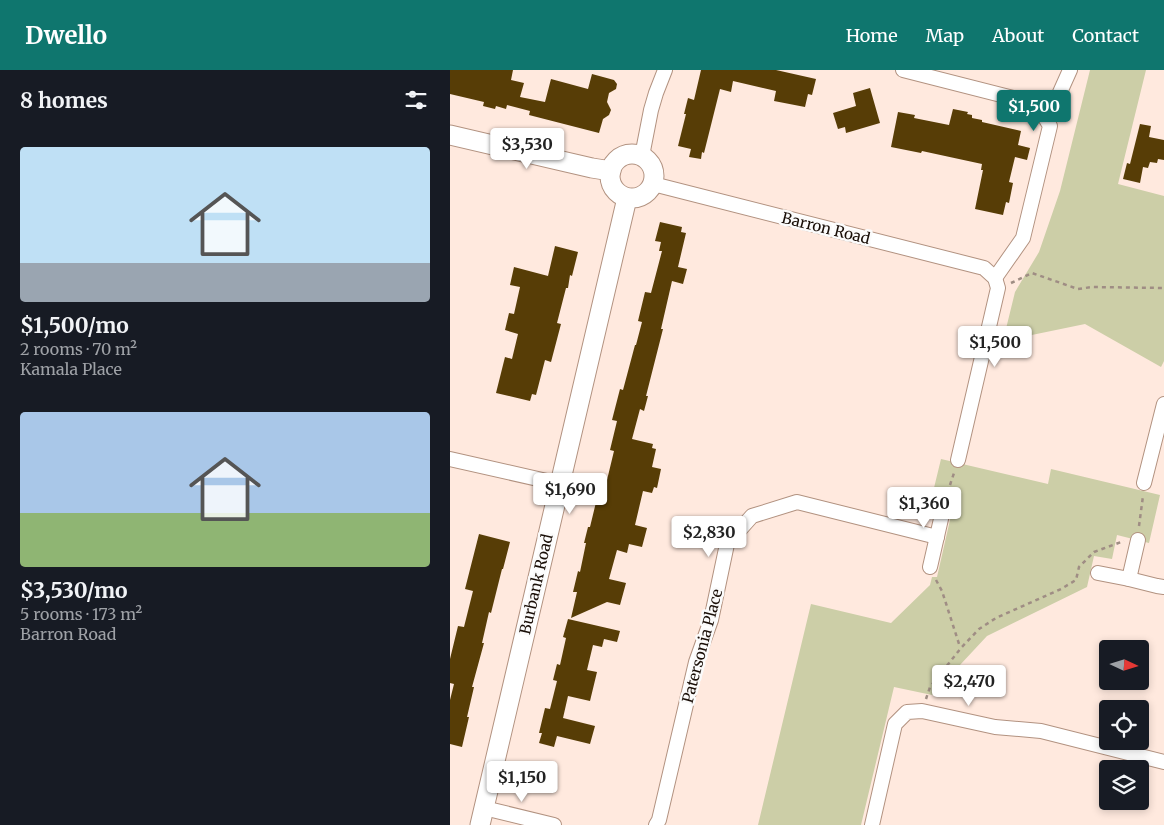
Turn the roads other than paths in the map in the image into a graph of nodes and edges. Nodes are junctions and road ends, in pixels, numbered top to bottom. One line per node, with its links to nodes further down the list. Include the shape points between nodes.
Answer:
1 (665, 70): 6 (street, via 653,102)
2 (903, 70): 4 (street)
3 (1070, 70): 4 (street, via 1057,99)
4 (1037, 104): 10 (street, via 1050,126 1023,238)
5 (450, 135): 7 (street)
6 (642, 156): 7 (street, via 623,156); 8 (street, via 654,171)
7 (611, 171): 9 (street, via 615,190)
8 (653, 184): 9 (street, via 646,194); 10 (street, Barron Road, via 984,268)
9 (627, 198): 15 (street, Burbank Road)
10 (997, 283): 13 (street)
11 (1164, 404): 14 (street)
12 (450, 459): 15 (street)
13 (958, 460)
14 (1144, 482)
15 (560, 484): 24 (street, Burbank Road)
16 (946, 498): 17 (street)
17 (937, 537): 19 (street); 26 (street, Patersonia Place, via 797,502 752,516 726,544 711,620 696,662)
18 (1138, 540): 21 (street)
19 (930, 567)
20 (1098, 573): 21 (street)
21 (1129, 579): 22 (street)
22 (1164, 587)
23 (1164, 762): 27 (street, via 1041,731 907,712 895,724)
24 (482, 816): 25 (street)
25 (554, 825)
26 (656, 825)
27 (872, 825)

